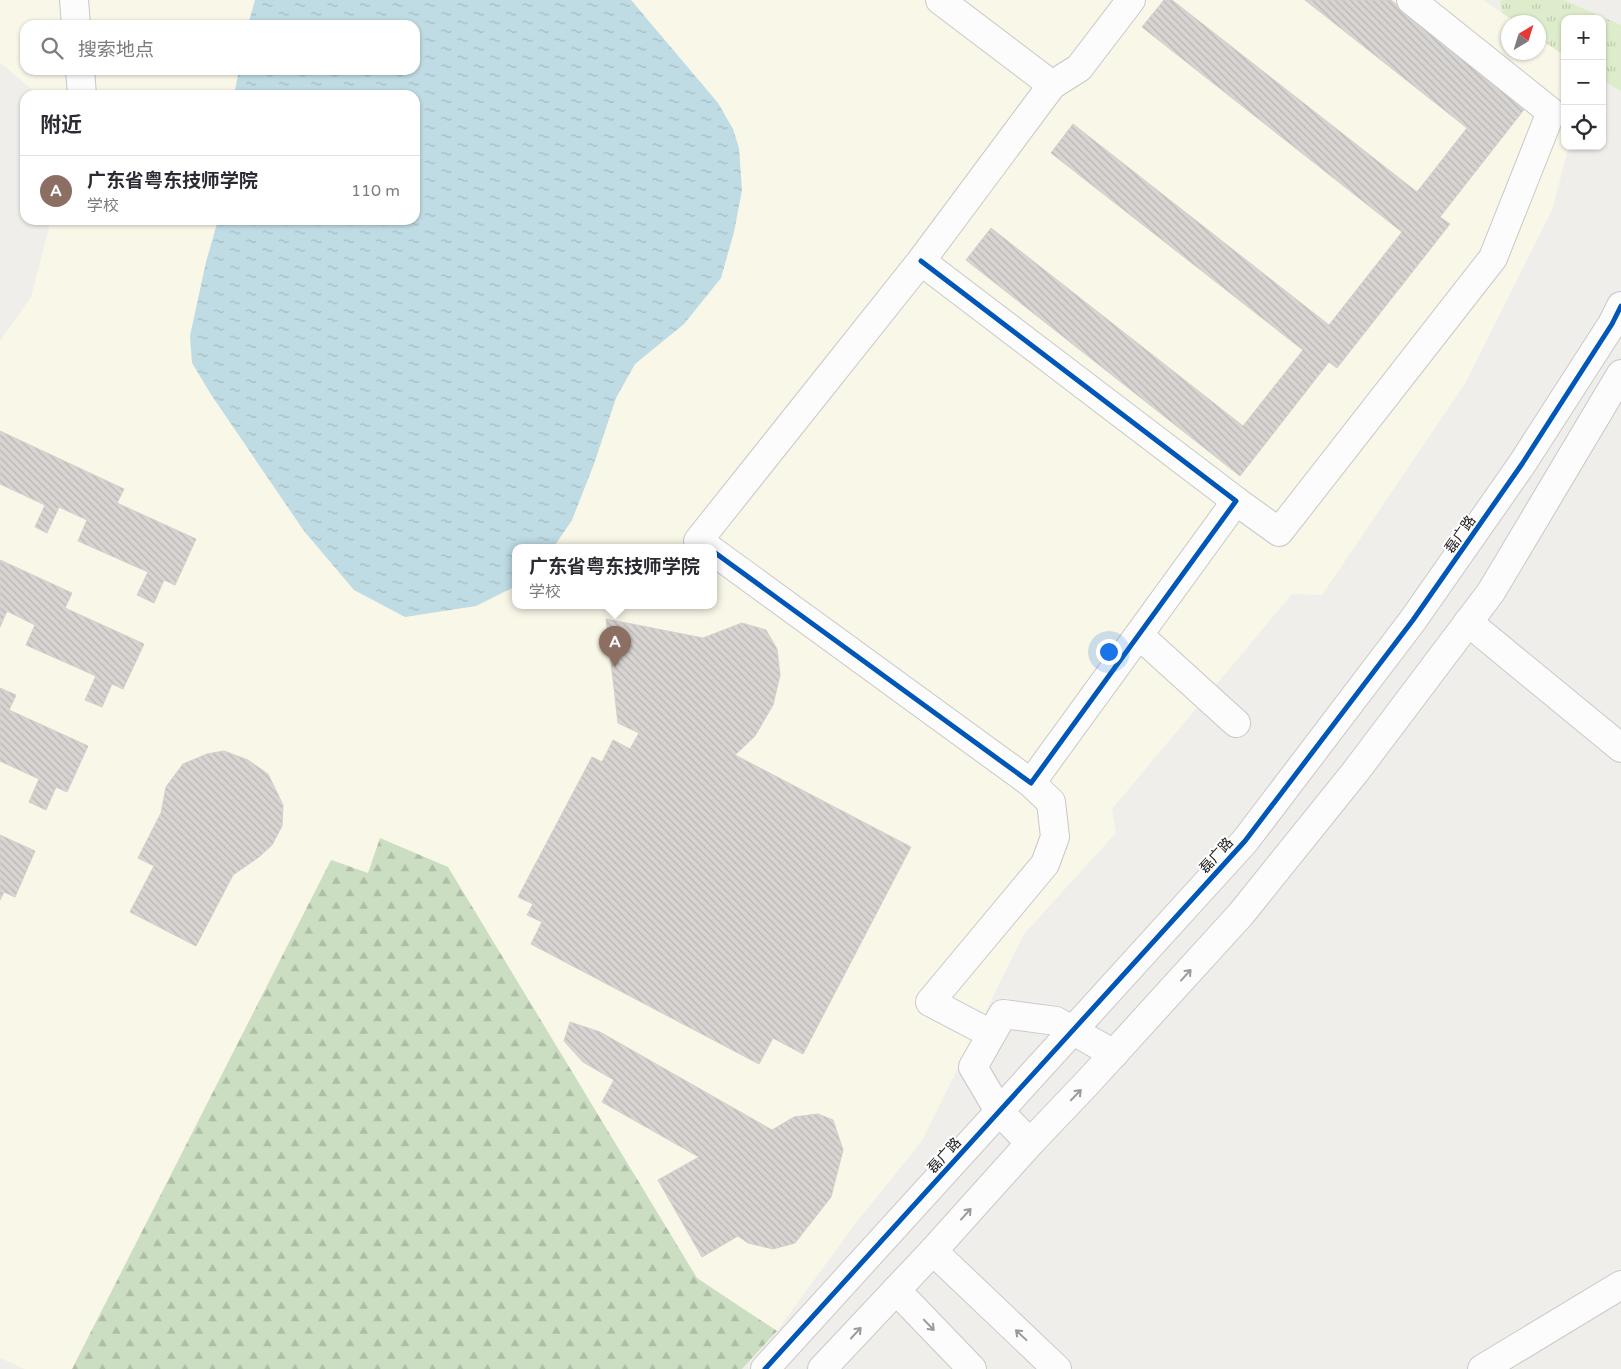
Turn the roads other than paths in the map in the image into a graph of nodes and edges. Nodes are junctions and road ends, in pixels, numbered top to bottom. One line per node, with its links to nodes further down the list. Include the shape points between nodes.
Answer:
1 (74, 0): 5 (street)
2 (940, 0): 7 (street)
3 (1131, 0): 7 (street, via 1079,68)
4 (1411, 0): 12 (street, via 1551,112 1493,258 1279,532)
5 (76, 20)
6 (80, 75): 8 (street)
7 (1052, 86): 9 (street)
8 (82, 90)
9 (921, 260): 12 (street); 13 (street, via 698,540)
10 (1621, 306): 20 (street, 磊广路, via 1522,464 1413,620 1245,841)
11 (1621, 374): 15 (street, via 1490,592)
12 (1236, 501): 16 (street)
13 (704, 544)
14 (717, 554): 19 (street)
15 (1468, 622): 18 (street); 22 (street, one-way to 15, via 1241,914 1356,771)
16 (1138, 635): 17 (street); 19 (street)
17 (1236, 723)
18 (1621, 748)
19 (1031, 782): 21 (street, via 1051,802 1055,837 1046,864 930,1002)
20 (1072, 1030): 21 (street, via 1056,1021 1003,1014); 22 (street); 23 (street, 磊广路)
21 (991, 1034): 23 (street, via 973,1067)
22 (1114, 1054): 24 (street, one-way to 22)
23 (999, 1111): 24 (street); 28 (street, 磊广路)
24 (1030, 1143): 25 (street, one-way to 24)
25 (932, 1251): 27 (street); 31 (street, one-way to 25)
26 (1621, 1285): 32 (street)
27 (896, 1290): 29 (street, one-way to 27); 30 (street, one-way to 30)
28 (765, 1369)
29 (822, 1369)
30 (972, 1369)
31 (1057, 1369)
32 (1482, 1369)

